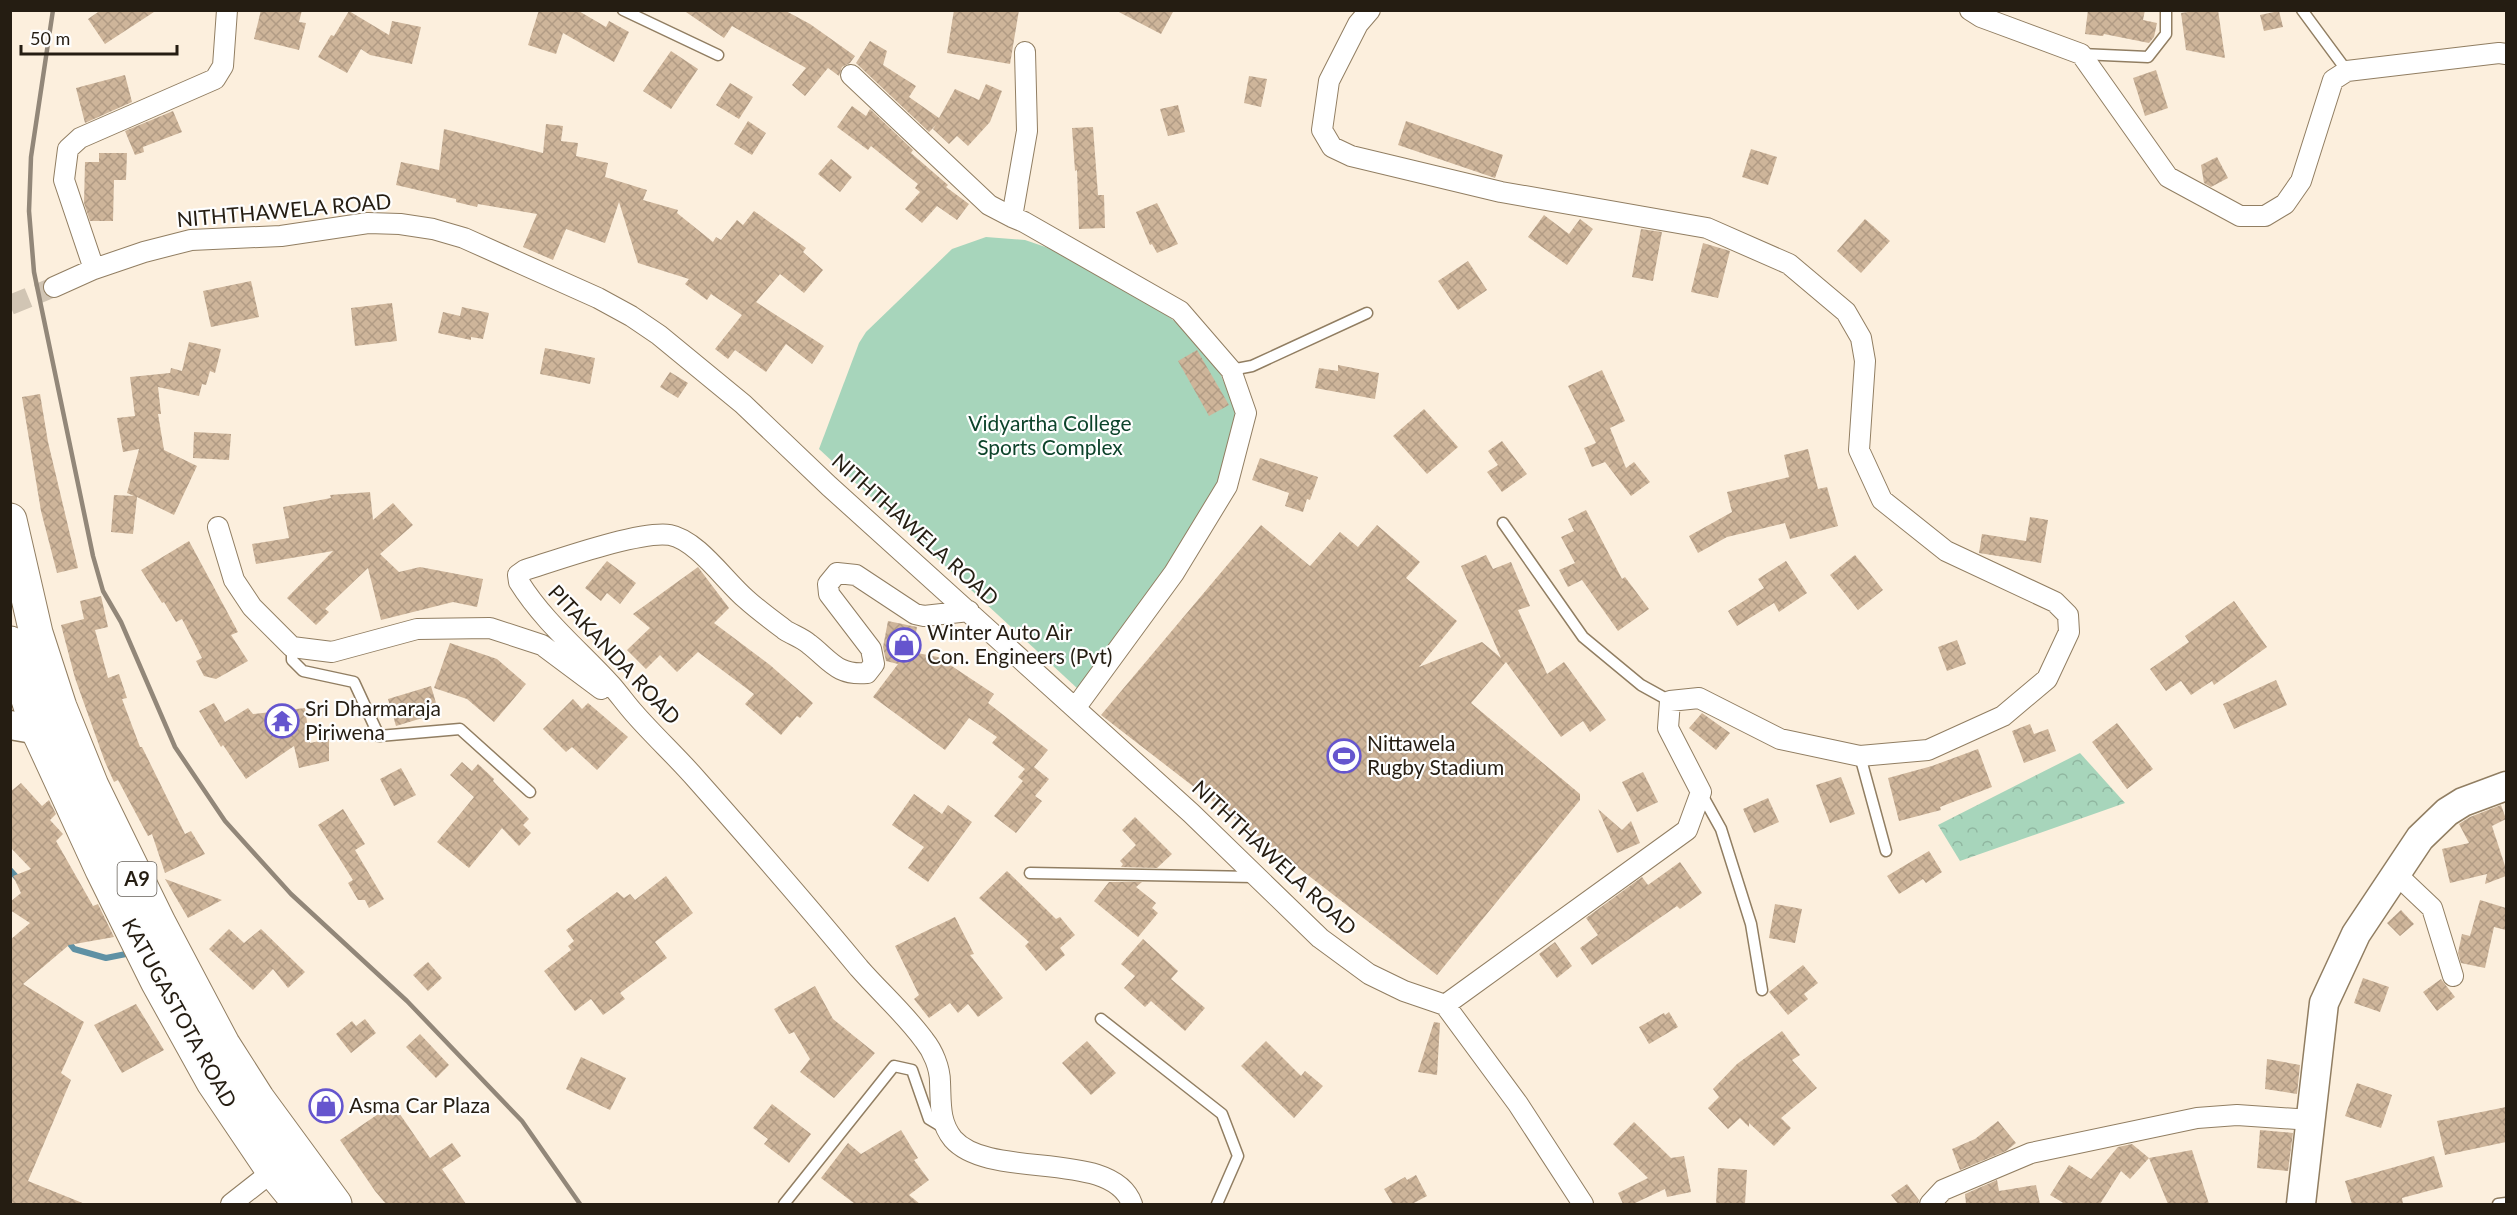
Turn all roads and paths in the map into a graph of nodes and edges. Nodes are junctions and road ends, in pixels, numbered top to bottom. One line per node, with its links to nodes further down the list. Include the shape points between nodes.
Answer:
1 (227, 10): 14 (street, via 223,66 215,79 80,138 68,149 64,180)
2 (623, 10): 10 (lane)
3 (1370, 10): 29 (street, via 1358,24 1329,81 1322,130 1332,147 1351,156 1501,192 1707,228 1789,264 1846,312 1861,338 1865,361 1859,450 1882,500 1946,551 2055,602 2068,615 2069,632 2047,679 2002,716 1928,750)
4 (1971, 10): 8 (street)
5 (2166, 10): 8 (lane, via 2166,34 2148,57)
6 (2302, 10): 11 (lane)
7 (1025, 52): 13 (street, via 1028,131)
8 (2081, 54): 11 (street, via 2168,177 2240,216 2265,216 2285,204 2301,182 2334,80)
9 (2506, 54): 11 (street)
10 (718, 55)
11 (2347, 71)
12 (851, 75): 13 (street, via 989,204)
13 (1012, 217): 17 (street, via 1180,311)
14 (93, 269): 15 (street, NITHTHAWELA ROAD); 21 (street, NITHTHAWELA ROAD, via 191,240 281,236 368,223 433,229 464,238 598,298 659,334 743,404)
15 (54, 287)
16 (1367, 313): 17 (lane, via 1251,366)
17 (1231, 370): 25 (street, via 1246,413 1227,486 1174,573)
18 (10, 520): 28 (highway, KATUGASTOTA ROAD / A9, via 36,633)
19 (1503, 523): 24 (lane, via 1583,637 1641,685)
20 (218, 527): 23 (street, via 234,580 252,607)
21 (969, 611): 25 (street, NITHTHAWELA ROAD); 26 (street, PITAKANDA ROAD, via 915,614 856,574 837,573 828,584 829,594 873,657 874,664 867,673 855,674 840,671 746,599 686,540 670,535 627,540 518,574 523,590 549,623)
22 (10, 643): 27 (highway, KATUGASTOTA ROAD / A9)
23 (292, 647): 26 (street, via 332,652 417,629 490,628 542,645); 31 (lane, via 292,660 303,672 354,682 379,736 460,729)
24 (1671, 702): 29 (street, via 1699,698 1780,740); 32 (street, via 1668,728)
25 (1076, 707): 36 (street, NITHTHAWELA ROAD)
26 (633, 712): 42 (street, PITAKANDA ROAD, via 778,870 924,1039 940,1079 941,1114)
27 (24, 728): 28 (street); 43 (highway, KATUGASTOTA ROAD / A9, via 213,1082)
28 (70, 734): 47 (highway, KATUGASTOTA ROAD / A9, via 122,849 207,1015 258,1099)
29 (1860, 756): 33 (lane)
30 (2506, 786): 35 (street, via 2447,812 2420,838)
31 (530, 792)
32 (1701, 792): 38 (lane, via 1722,829 1751,924); 39 (street, via 1687,830)
33 (1886, 851)
34 (1030, 873): 36 (lane)
35 (2395, 873): 37 (street, via 2432,908); 41 (street, via 2356,934 2324,1003)
36 (1255, 877): 39 (street, NITHTHAWELA ROAD, via 1320,938 1369,974)
37 (2453, 976)
38 (1762, 990)
39 (1445, 1005): 51 (street, via 1518,1104)
40 (1101, 1019): 50 (lane, via 1222,1114 1238,1156)
41 (2311, 1120): 52 (street, via 2237,1115 2197,1118 2031,1153 1943,1190); 53 (street)
42 (947, 1130): 48 (lane, via 929,1119 912,1070 894,1066); 49 (street, via 954,1140 975,1153 1095,1174 1116,1183)
43 (273, 1171): 45 (street); 46 (highway, KATUGASTOTA ROAD / A9)
44 (2506, 1203): 54 (lane)
45 (231, 1204)
46 (300, 1204)
47 (335, 1204)
48 (784, 1204)
49 (1132, 1204)
50 (1217, 1204)
51 (1583, 1204)
52 (1930, 1204)
53 (2301, 1204)
54 (2498, 1204)

